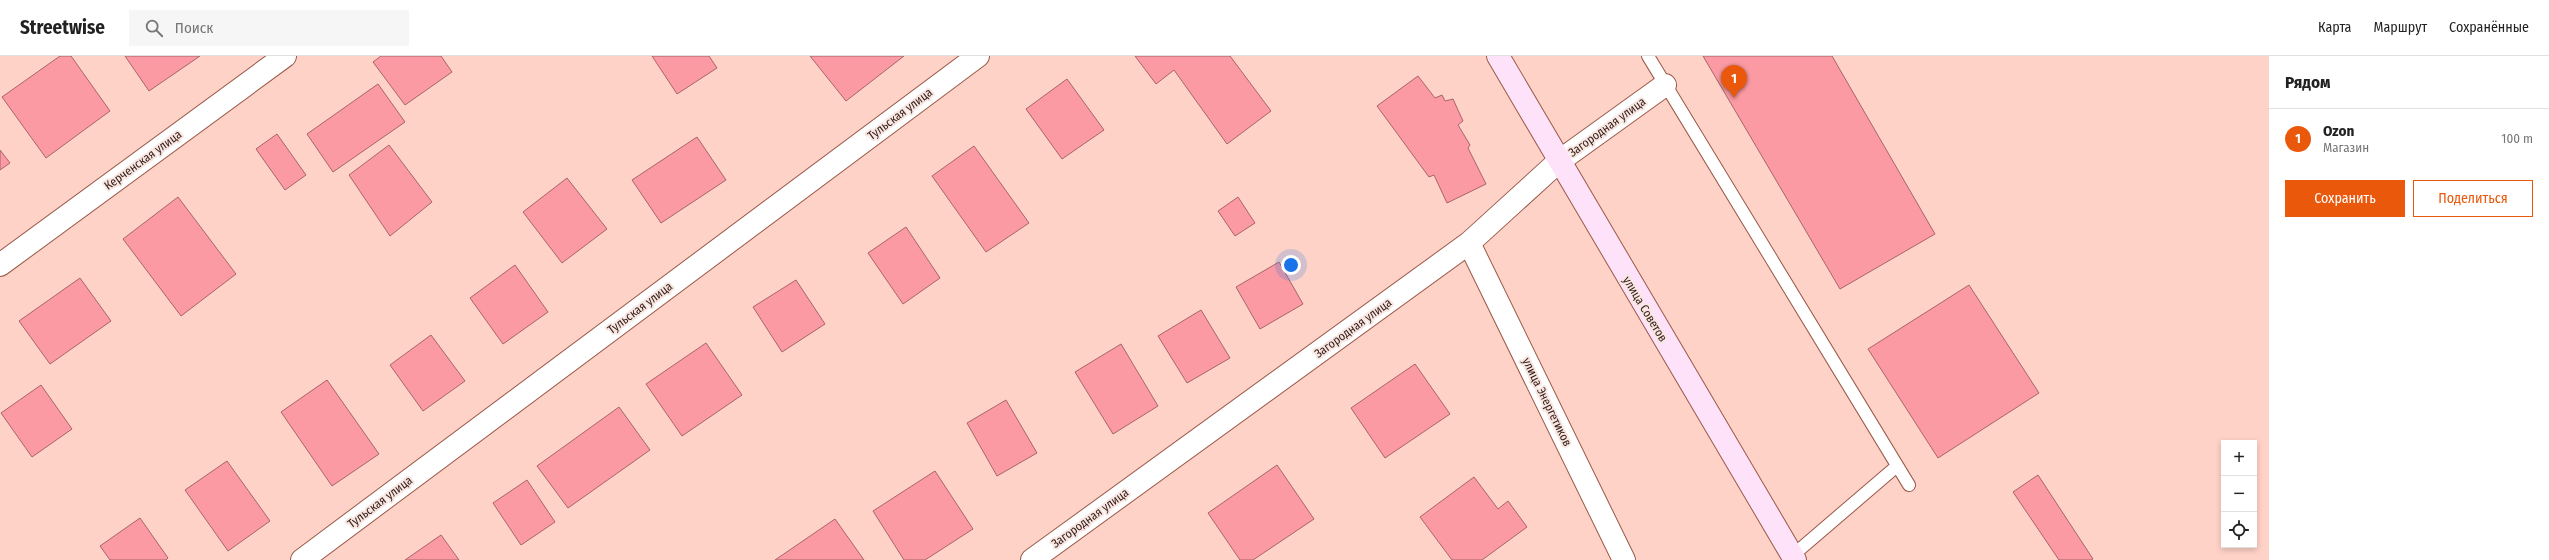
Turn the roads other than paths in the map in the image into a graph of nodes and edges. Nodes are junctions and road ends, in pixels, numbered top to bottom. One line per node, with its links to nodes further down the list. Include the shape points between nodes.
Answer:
1 (285, 56): 8 (street, Керченская улица)
2 (978, 56): 12 (street, Тульская улица)
3 (1498, 56): 6 (main road, улица Советов)
4 (1648, 56): 5 (lane)
5 (1665, 85): 6 (street, Загородная улица); 9 (lane)
6 (1558, 162): 7 (street, Загородная улица); 11 (main road, улица Советов)
7 (1469, 243): 13 (street, Загородная улица); 14 (street, улица Энергетиков)
8 (0, 265)
9 (1897, 466): 10 (lane); 11 (lane)
10 (1908, 485)
11 (1793, 558)
12 (302, 560)
13 (1032, 560)
14 (1624, 560)

